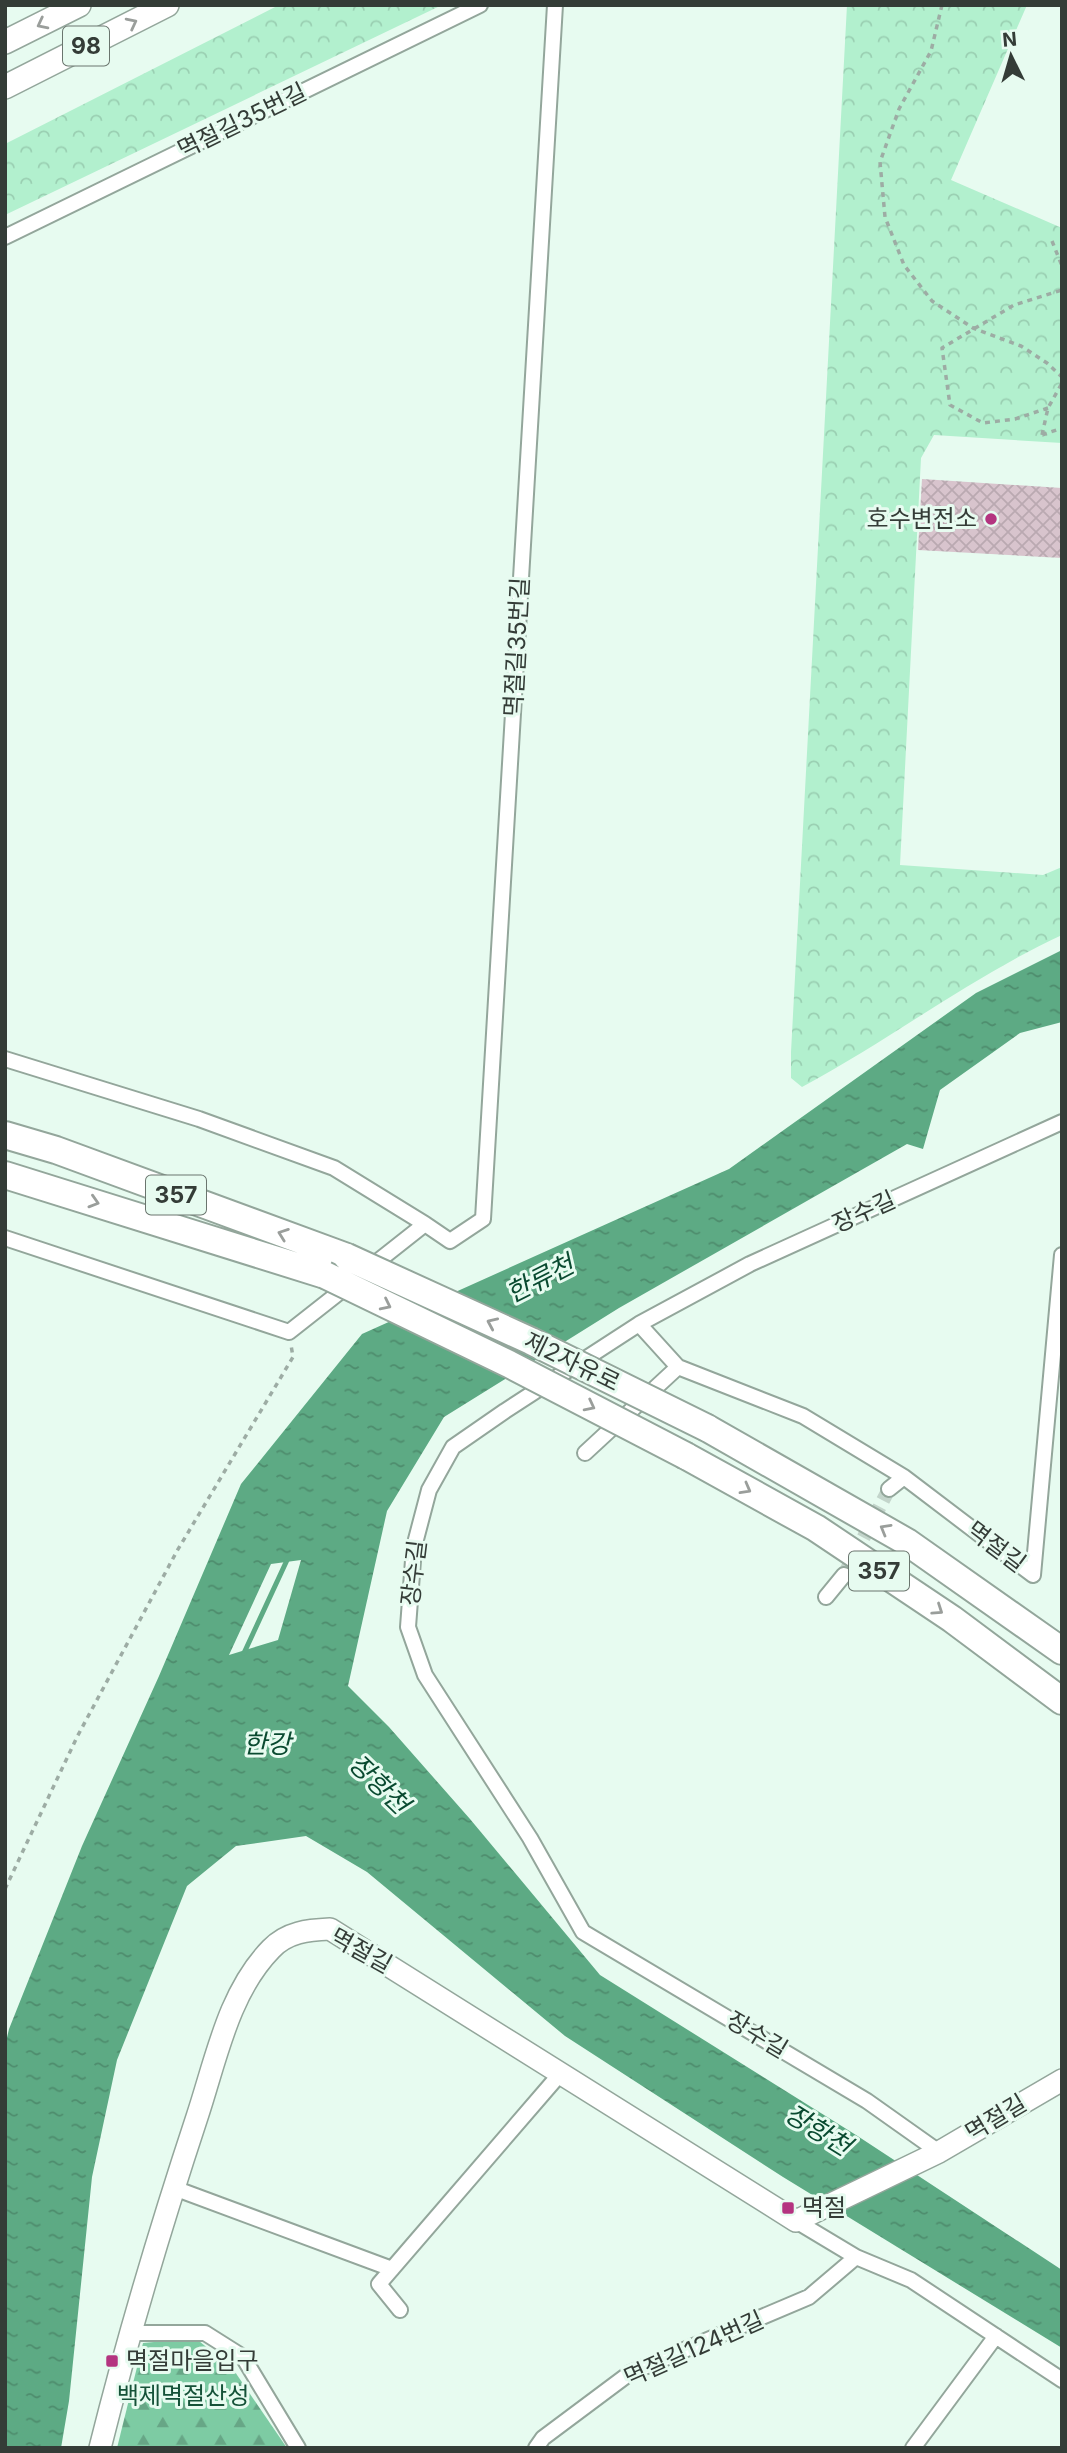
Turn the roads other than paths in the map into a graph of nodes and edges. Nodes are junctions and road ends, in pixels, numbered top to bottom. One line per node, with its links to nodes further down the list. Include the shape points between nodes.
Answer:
1 (79, 5): 5 (main road, 98, one-way to 5)
2 (167, 5): 6 (main road, 98, one-way to 2)
3 (480, 5): 7 (street, 멱절길35번길)
4 (555, 5): 16 (street, 멱절길35번길, via 483,1219 450,1241)
5 (5, 43)
6 (5, 87)
7 (5, 237)
8 (5, 1059): 16 (street, via 199,1119 334,1168)
9 (1062, 1122): 19 (street, 장수길, via 750,1264)
10 (5, 1126): 12 (highway)
11 (5, 1135): 12 (highway, 제2자유로 / 357)
12 (56, 1150): 26 (highway, 제2자유로 / 357, one-way to 12, bridge, via 907,1542 707,1428 346,1257)
13 (5, 1175): 15 (highway)
14 (5, 1182): 15 (highway)
15 (54, 1190): 27 (highway, 357, one-way to 27, bridge, via 325,1275 509,1364 816,1528 952,1619)
16 (425, 1224): 17 (street, via 289,1332)
17 (5, 1238)
18 (1062, 1255): 22 (street, 멱절길, via 1033,1575)
19 (639, 1324): 20 (street); 30 (street, 장수길, via 453,1447 429,1490 414,1546 408,1627 425,1675 530,1838 583,1932 867,2101)
20 (678, 1367): 21 (street); 22 (street, via 803,1416)
21 (585, 1453)
22 (904, 1477): 23 (street)
23 (889, 1489)
24 (844, 1575): 25 (street)
25 (826, 1597)
26 (1062, 1651)
27 (1062, 1701)
28 (560, 2074): 31 (street, 멱절길, via 330,1929 306,1930 273,1947 234,2006); 32 (street, 멱절길); 34 (street)
29 (1062, 2080): 30 (street, 멱절길)
30 (935, 2154): 32 (street, 멱절길)
31 (174, 2188): 34 (street); 36 (street, 멱절길)
32 (796, 2221): 33 (street)
33 (856, 2258): 37 (street, via 912,2280); 41 (street, 멱절길124번길, via 809,2297 630,2373)
34 (392, 2269): 35 (street, via 379,2284)
35 (400, 2310)
36 (131, 2333): 39 (street, 멱절길); 40 (street, via 205,2333 243,2357)
37 (996, 2336): 38 (street); 42 (street)
38 (1062, 2380)
39 (100, 2448)
40 (298, 2448)
41 (536, 2448)
42 (913, 2448)

